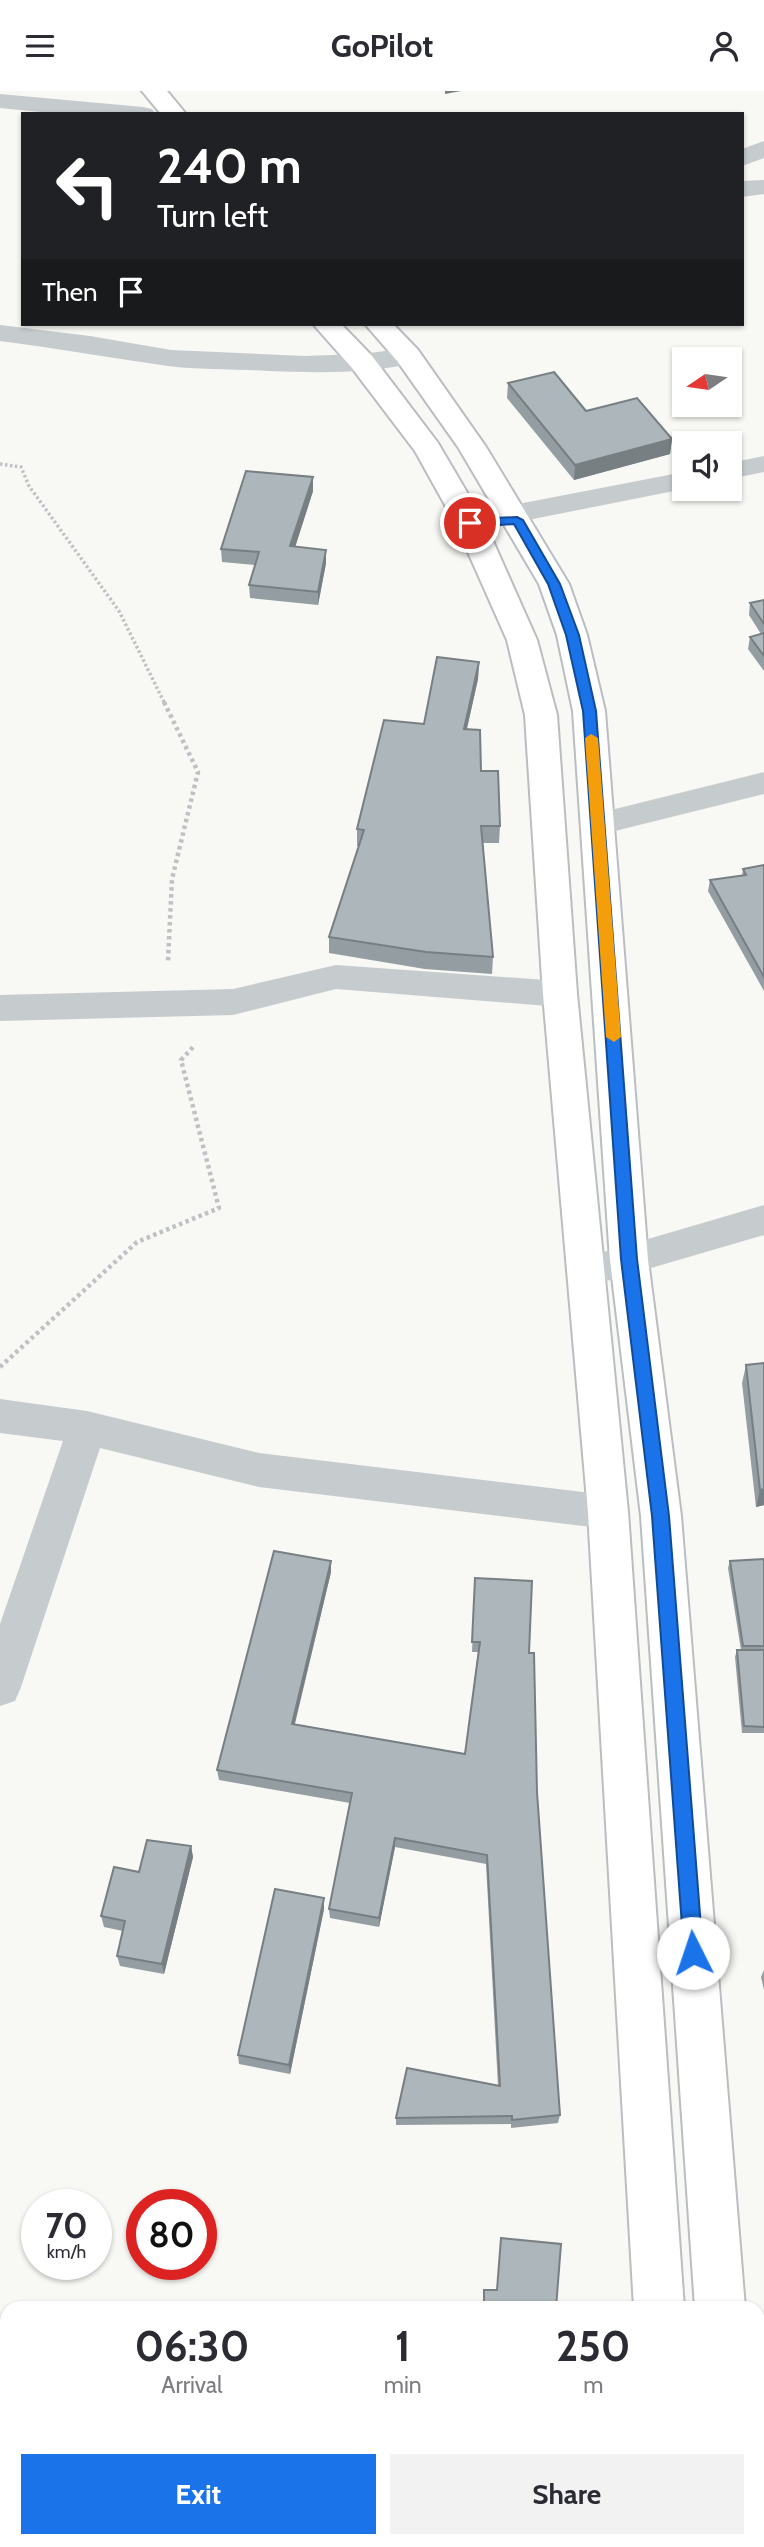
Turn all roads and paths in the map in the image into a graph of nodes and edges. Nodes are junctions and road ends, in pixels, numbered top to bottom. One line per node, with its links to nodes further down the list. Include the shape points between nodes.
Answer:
1 (154, 91): 4 (highway)
2 (0, 101): 3 (street)
3 (121, 112)
4 (172, 112)
5 (764, 148): 6 (street)
6 (744, 158)
7 (764, 187): 8 (street)
8 (744, 189)
9 (328, 326): 13 (highway)
10 (380, 326): 12 (highway)
11 (0, 334): 13 (street, via 171,358)
12 (408, 356): 13 (street); 18 (highway)
13 (362, 362): 19 (highway, via 428,449)
14 (0, 464): 24 (path, via 21,467 29,486 119,611 198,772 172,879)
15 (764, 464): 16 (street)
16 (742, 469)
17 (672, 483): 18 (street)
18 (515, 517): 19 (highway); 21 (highway, via 554,584 572,635 589,711)
19 (470, 523): 22 (highway, via 522,640 541,715)
20 (764, 783): 21 (street)
21 (599, 824): 27 (highway)
22 (560, 994): 23 (street, via 336,977); 28 (highway)
23 (233, 1002): 24 (street); 29 (path, via 181,1060 219,1208 137,1242)
24 (166, 1004): 25 (street)
25 (0, 1008)
26 (764, 1220): 27 (street)
27 (629, 1259): 28 (street); 35 (highway, via 660,1516)
28 (586, 1272): 32 (highway)
29 (0, 1367)
30 (0, 1416): 31 (street)
31 (87, 1428): 32 (street, via 259,1470); 33 (street)
32 (608, 1512): 34 (highway)
33 (0, 1688)
34 (659, 2301)
35 (719, 2301)

